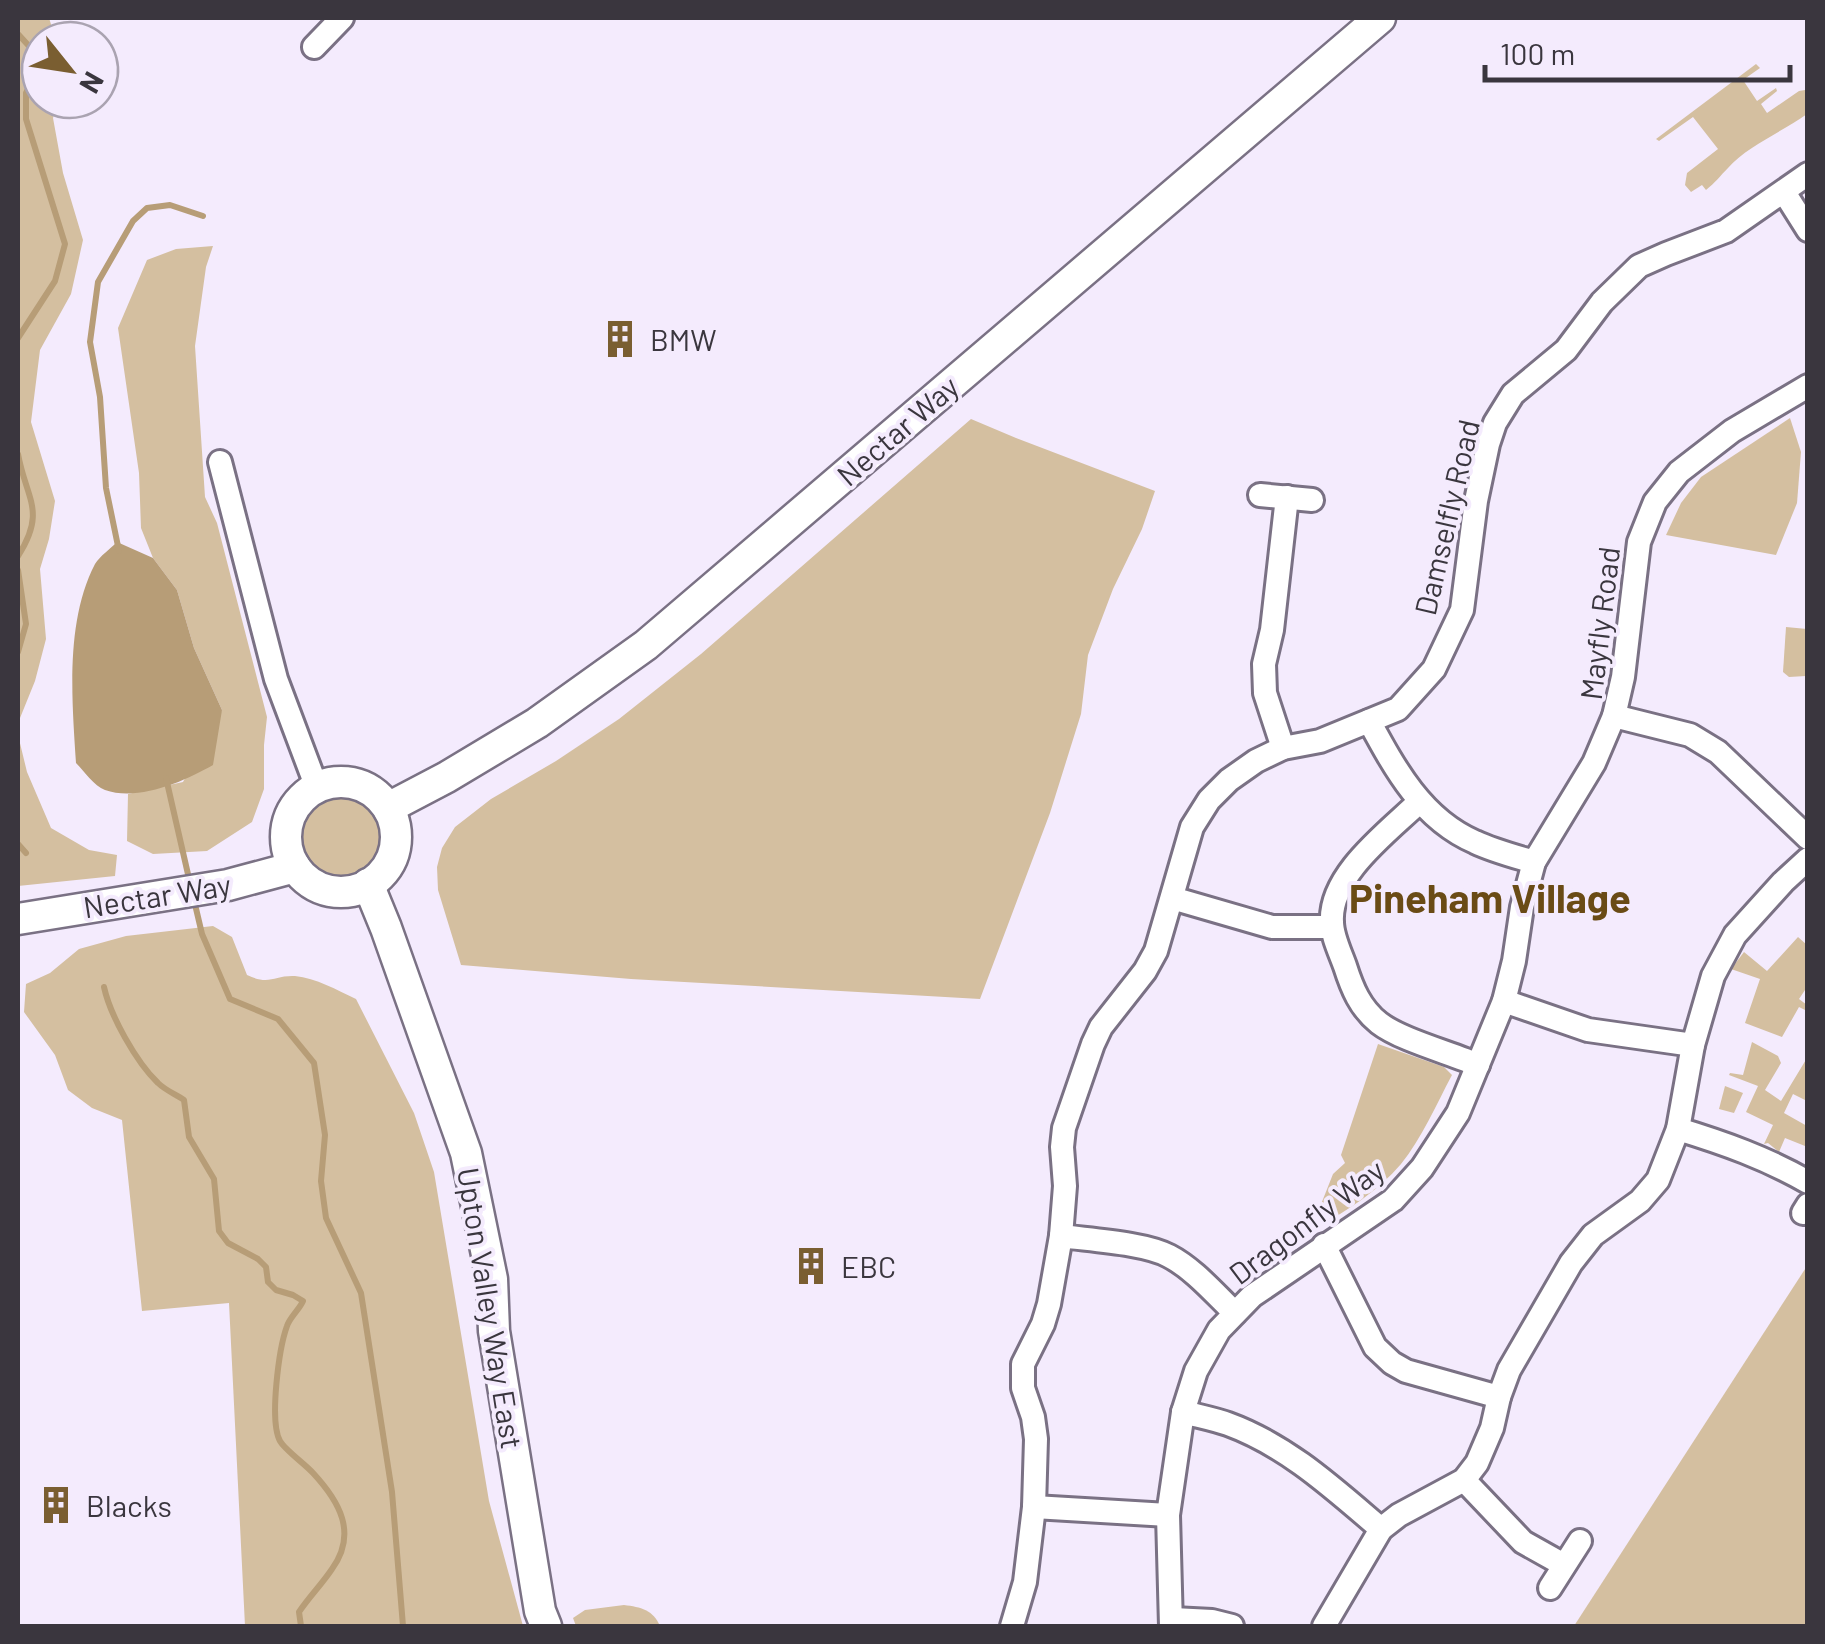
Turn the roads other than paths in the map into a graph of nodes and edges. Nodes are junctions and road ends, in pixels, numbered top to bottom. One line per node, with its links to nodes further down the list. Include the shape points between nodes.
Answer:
1 (342, 18): 3 (street)
2 (1380, 18): 17 (street, Nectar Way, via 646,644 538,723)
3 (314, 47)
4 (1808, 174): 5 (street, Damselfly Road)
5 (1784, 192): 6 (street); 13 (street, Damselfly Road, via 1726,231 1639,266 1566,350 1513,394 1488,444 1462,610 1434,668 1398,708)
6 (1808, 230)
7 (1808, 386): 12 (street, Mayfly Road, via 1732,430 1678,472 1656,502 1638,542)
8 (220, 462): 15 (street, via 276,678)
9 (1260, 494): 10 (street)
10 (1287, 497): 11 (street); 14 (street, via 1264,664 1265,693)
11 (1312, 500)
12 (1614, 716): 18 (street, Mayfly Road, via 1690,735 1718,752); 20 (street, Dragonfly Way, via 1594,763)
13 (1369, 720): 14 (street, Damselfly Road); 16 (street)
14 (1282, 748): 23 (street, Damselfly Road, via 1256,760 1209,800 1192,827)
15 (316, 788): 17 (street, via 348,782); 21 (street, via 291,814 286,832)
16 (1419, 802): 20 (street, via 1472,841); 25 (street, via 1351,869 1339,887)
17 (388, 808): 22 (street, via 393,854)
18 (1808, 838)
19 (1808, 859): 27 (street, via 1736,935 1713,976)
20 (1534, 862): 26 (street, Dragonfly Way)
21 (296, 867): 22 (street, via 324,889 342,892); 24 (street, Nectar Way, via 228,885)
22 (368, 884): 44 (street, Upton Valley Way East, via 466,1153)
23 (1172, 898): 25 (street, via 1272,927); 31 (street, Damselfly Road, via 1150,961 1093,1044 1064,1128)
24 (18, 918)
25 (1332, 928): 28 (street, via 1354,992 1381,1025)
26 (1504, 1001): 27 (street, via 1588,1030); 28 (street, Dragonfly Way)
27 (1693, 1045): 29 (street)
28 (1478, 1065): 32 (street, Dragonfly Way, via 1458,1113 1422,1168 1392,1200)
29 (1678, 1129): 30 (street, via 1732,1145); 34 (street, via 1658,1180 1581,1248)
30 (1808, 1182)
31 (1061, 1236): 33 (street, via 1168,1255); 37 (street, Damselfly Road, via 1050,1304 1023,1364 1036,1439)
32 (1324, 1244): 33 (street, Dragonfly Way); 34 (street, via 1375,1347 1392,1362 1406,1372)
33 (1235, 1313): 35 (street, Dragonfly Way, via 1196,1371)
34 (1499, 1396): 36 (street, via 1492,1428)
35 (1184, 1412): 38 (street, Dragonfly Way); 39 (street, via 1230,1424 1286,1453)
36 (1464, 1480): 39 (street); 41 (street, via 1523,1542)
37 (1034, 1507): 38 (street); 45 (street, Damselfly Road)
38 (1168, 1514): 43 (street, Dragonfly Way)
39 (1381, 1530): 47 (street)
40 (1580, 1541): 41 (street)
41 (1564, 1566): 42 (street)
42 (1550, 1588)
43 (1172, 1623): 46 (street)
44 (546, 1626)
45 (1012, 1626)
46 (1232, 1626)
47 (1324, 1626)

